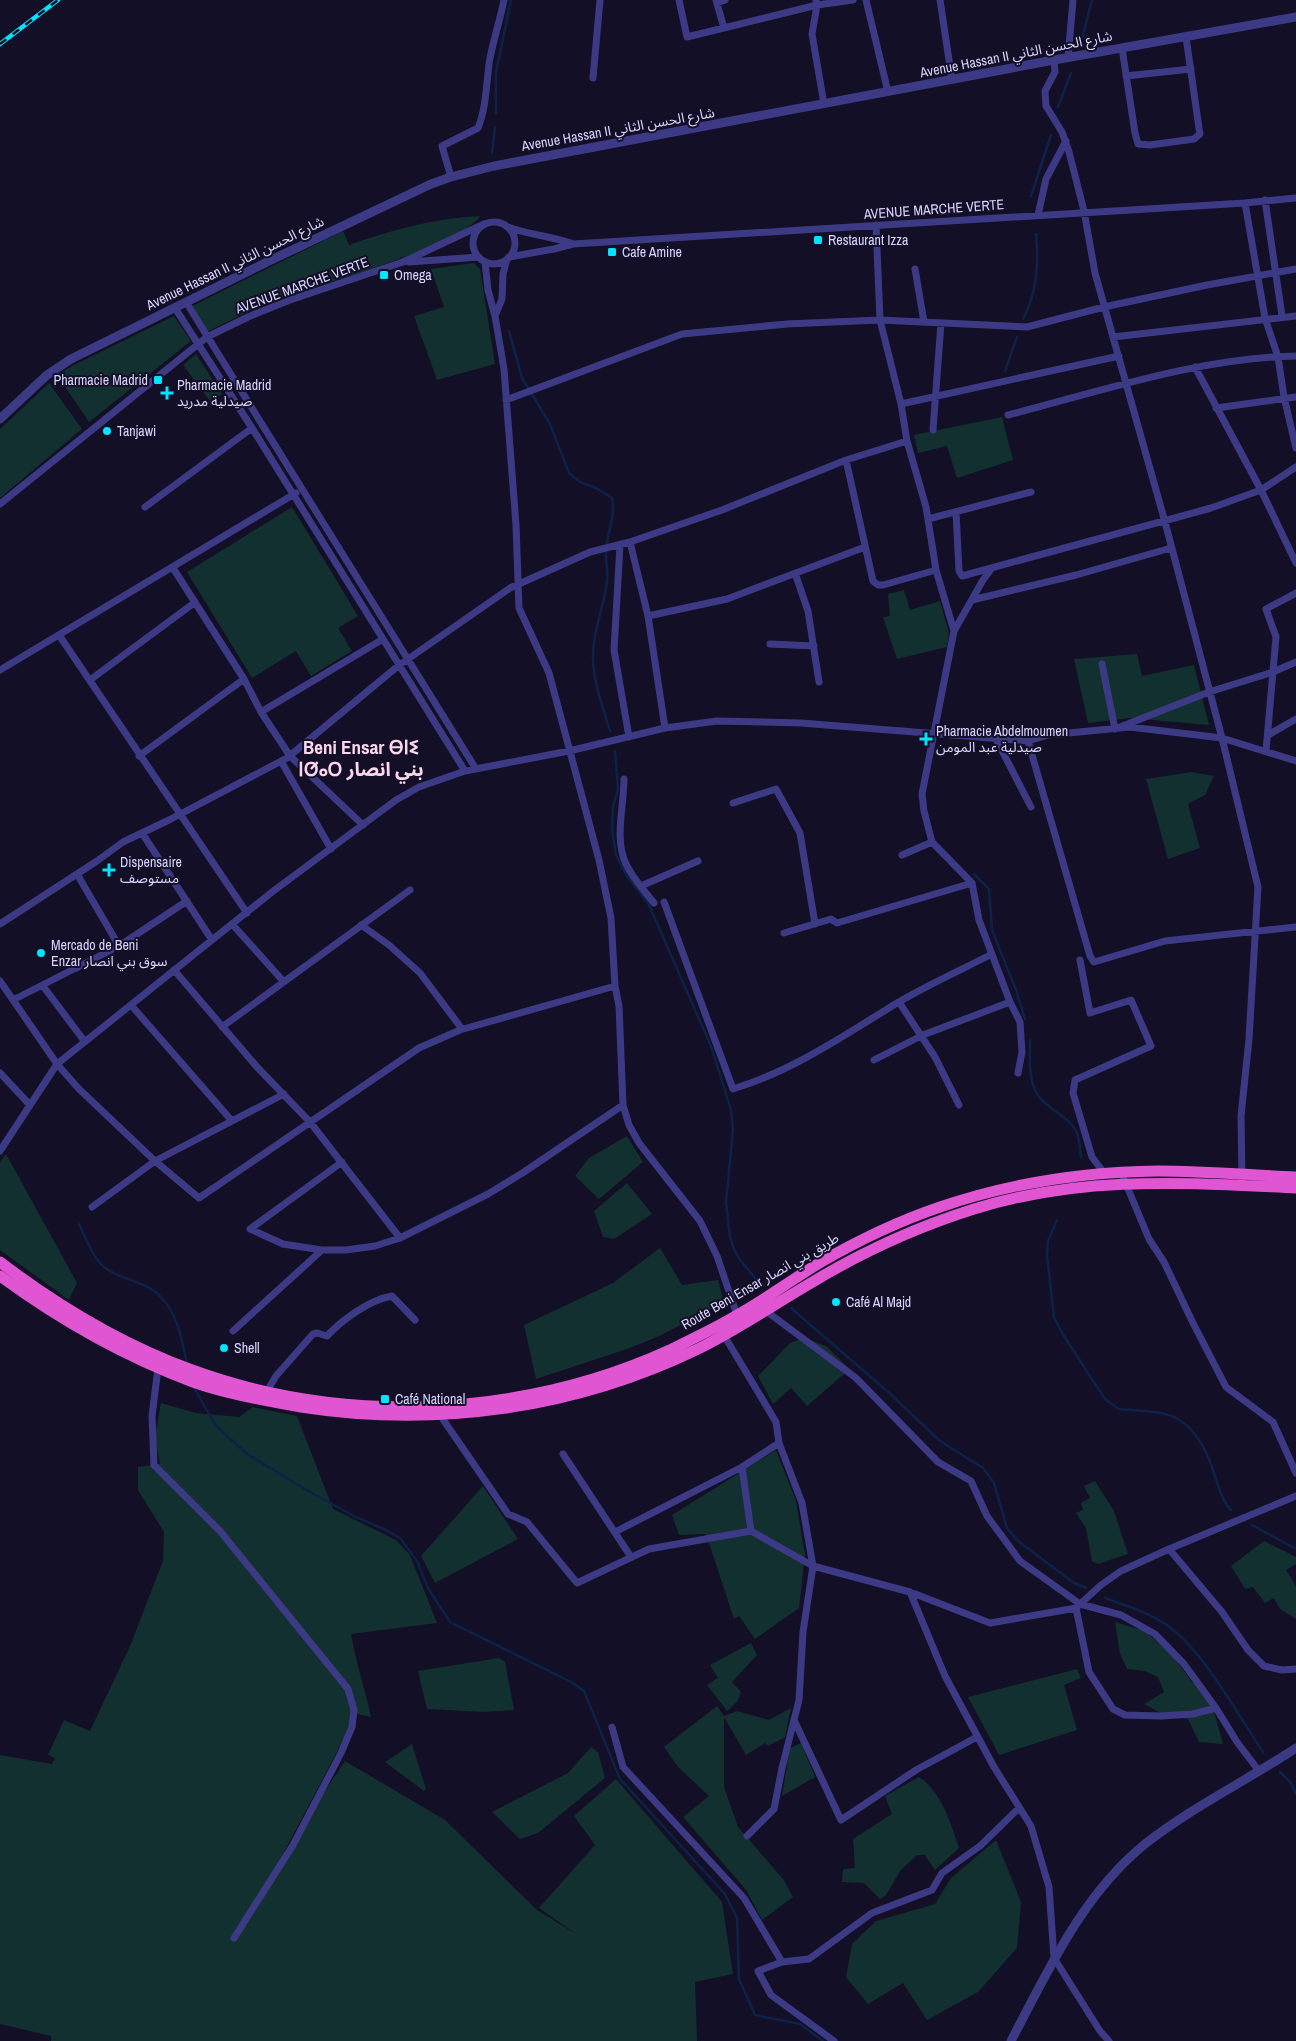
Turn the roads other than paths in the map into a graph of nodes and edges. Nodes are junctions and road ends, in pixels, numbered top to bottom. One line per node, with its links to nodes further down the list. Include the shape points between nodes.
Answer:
1 (504, 0): 24 (street, via 490,56 478,128 442,146)
2 (600, 0): 19 (street)
3 (678, 0): 12 (street, via 687,37)
4 (725, 0): 9 (street)
5 (853, 0): 10 (street)
6 (866, 0): 21 (street)
7 (940, 0): 20 (street)
8 (1073, 0): 15 (street)
9 (717, 1): 12 (street)
10 (817, 3): 12 (street); 22 (street, via 812,34)
11 (1296, 17): 13 (street, Avenue Hassan II شارع الحسن الثاني)
12 (724, 28)
13 (1186, 37): 14 (street, Avenue Hassan II شارع الحسن الثاني); 17 (street)
14 (1122, 48): 15 (street, Avenue Hassan II شارع الحسن الثاني); 18 (street)
15 (1068, 58): 16 (street, Avenue Hassan II شارع الحسن الثاني)
16 (1054, 60): 20 (street, Avenue Hassan II شارع الحسن الثاني); 23 (street, via 1055,72 1045,91 1045,100)
17 (1190, 69): 18 (street); 18 (street, via 1200,134 1194,139 1142,146 1136,141)
18 (1126, 76)
19 (593, 78)
20 (952, 80): 21 (street, Avenue Hassan II شارع الحسن الثاني)
21 (888, 92): 22 (street, Avenue Hassan II شارع الحسن الثاني)
22 (824, 104): 24 (street, Avenue Hassan II شارع الحسن الثاني, via 494,166)
23 (1066, 141): 28 (street); 29 (street, via 1046,179)
24 (451, 177): 41 (street, Avenue Hassan II شارع الحسن الثاني)
25 (1296, 198): 26 (street, AVENUE MARCHE VERTE)
26 (1265, 200): 27 (street, AVENUE MARCHE VERTE); 39 (street)
27 (1244, 203): 28 (street, AVENUE MARCHE VERTE); 40 (street)
28 (1084, 211): 29 (street, AVENUE MARCHE VERTE); 42 (street)
29 (1038, 215): 32 (street, AVENUE MARCHE VERTE)
30 (484, 224): 31 (street, via 492,222); 35 (street, via 473,238 474,250); 36 (street, AVENUE MARCHE VERTE)
31 (506, 226): 33 (street, AVENUE MARCHE VERTE); 34 (street, via 514,240)
32 (876, 226): 33 (street, AVENUE MARCHE VERTE); 48 (street)
33 (573, 244): 34 (street, AVENUE MARCHE VERTE)
34 (508, 258): 35 (street, via 496,264); 44 (street, via 503,274 502,299)
35 (482, 259): 36 (street, AVENUE MARCHE VERTE); 44 (street)
36 (403, 262): 51 (street, AVENUE MARCHE VERTE, via 290,300)
37 (915, 269): 49 (street)
38 (1296, 269): 39 (street)
39 (1276, 272): 40 (street); 45 (street)
40 (1258, 275): 42 (street); 47 (street)
41 (186, 302): 43 (street, Avenue Hassan II شارع الحسن الثاني); 51 (street)
42 (1104, 307): 50 (street, via 1027,327); 52 (street)
43 (175, 308): 53 (street); 66 (street, Avenue Hassan II شارع الحسن الثاني, via 71,359 47,375)
44 (495, 316): 62 (street)
45 (1282, 316): 46 (street); 47 (street)
46 (1296, 316)
47 (1265, 318): 52 (street); 56 (street)
48 (880, 320): 49 (street); 62 (street, via 787,324 682,334); 63 (street)
49 (924, 322): 50 (street)
50 (940, 323): 59 (street)
51 (207, 337): 53 (street, AVENUE MARCHE VERTE); 73 (street)
52 (1113, 337): 54 (street)
53 (196, 344): 67 (street); 77 (street, AVENUE MARCHE VERTE)
54 (1119, 356): 58 (street); 59 (street)
55 (1296, 356): 56 (street)
56 (1278, 357): 57 (street); 61 (street)
57 (1195, 367): 58 (street); 64 (street)
58 (1125, 384): 65 (street); 81 (street)
59 (935, 396): 63 (street); 68 (street)
60 (1296, 397): 61 (street)
61 (1284, 398): 64 (street); 70 (street)
62 (506, 400): 91 (street)
63 (901, 404): 69 (street)
64 (1216, 408): 74 (street)
65 (1008, 415)
66 (0, 419)
67 (252, 428): 76 (street); 78 (street)
68 (933, 430)
69 (907, 441): 71 (street); 80 (street)
70 (1296, 448)
71 (846, 460): 82 (street, via 722,510); 84 (street)
72 (1296, 468): 74 (street)
73 (302, 489): 76 (street); 101 (street)
74 (1261, 490): 81 (street); 86 (street)
75 (1031, 492): 79 (street)
76 (293, 495): 87 (street); 98 (street)
77 (0, 504)
78 (145, 507)
79 (956, 512): 80 (street); 88 (street, via 960,574)
80 (928, 519): 89 (street)
81 (1165, 522): 85 (street); 88 (street)
82 (630, 542): 83 (street); 95 (street)
83 (618, 545): 91 (street, via 603,548); 117 (street, via 614,650)
84 (865, 547): 89 (street, via 873,580 878,585); 90 (street)
85 (1171, 548): 93 (street); 110 (street)
86 (1296, 563)
87 (173, 568): 94 (street); 97 (street)
88 (992, 568): 93 (street)
89 (936, 570): 96 (street)
90 (795, 573): 95 (street, via 726,599); 100 (street, via 808,611)
91 (518, 583): 101 (street); 121 (street, via 519,608 549,673)
92 (1296, 593): 106 (street, via 1266,609 1276,637)
93 (972, 600): 96 (street)
94 (194, 603): 107 (street); 108 (street)
95 (648, 616): 113 (street)
96 (954, 631): 115 (street)
97 (59, 635): 105 (street); 108 (street)
98 (383, 639): 104 (street); 111 (street)
99 (770, 644): 100 (street)
100 (814, 646): 109 (street)
101 (408, 660): 104 (street); 127 (street)
102 (1296, 662): 106 (street)
103 (1102, 664): 114 (street)
104 (398, 666): 124 (street); 128 (street)
105 (0, 670)
106 (1273, 672): 110 (street); 116 (street)
107 (244, 679): 111 (street); 123 (street)
108 (90, 680): 123 (street)
109 (819, 682)
110 (1210, 692): 114 (street); 118 (street)
111 (261, 712): 124 (street)
112 (1296, 718): 116 (street)
113 (665, 728): 115 (street, via 717,721 801,723); 117 (street)
114 (1115, 729): 118 (street, via 1130,727); 120 (street, via 1048,734)
115 (934, 735): 119 (street); 135 (street, via 922,794)
116 (1268, 735): 122 (street)
117 (629, 737): 121 (street)
118 (1222, 738): 122 (street); 152 (street, via 1258,886)
119 (996, 739): 120 (street); 131 (street)
120 (1028, 741): 152 (street, via 1094,962 1165,941)
121 (568, 751): 127 (street); 164 (street, via 600,860 610,918)
122 (1266, 751): 126 (street)
123 (139, 756): 132 (street)
124 (290, 756): 125 (street); 133 (street)
125 (281, 761): 132 (street); 136 (street)
126 (1296, 761)
127 (476, 769): 128 (street)
128 (464, 771): 133 (street, via 419,787)
129 (624, 779): 141 (street, via 621,849 626,864)
130 (733, 802): 149 (street, via 776,789 800,833)
131 (1031, 806)
132 (179, 815): 134 (street); 146 (street)
133 (363, 825): 136 (street)
134 (142, 834): 139 (street, via 123,842); 143 (street)
135 (932, 842): 137 (street); 140 (street)
136 (331, 849): 146 (street)
137 (902, 855)
138 (698, 861): 141 (street)
139 (77, 874): 147 (street); 155 (street)
140 (972, 883): 149 (street, via 837,923 830,919); 156 (street, via 979,920)
141 (641, 886): 145 (street)
142 (410, 890): 150 (street)
143 (187, 901): 154 (street); 155 (street)
144 (664, 902): 166 (street, via 733,1089 758,1081 859,1028)
145 (654, 903)
146 (246, 913): 148 (street)
147 (0, 924)
148 (232, 924): 154 (street); 162 (street)
149 (815, 924): 153 (street)
150 (362, 926): 162 (street); 170 (street, via 420,973)
151 (1296, 927): 152 (street)
152 (1255, 931): 189 (street, via 1241,1116)
153 (784, 933)
154 (212, 940): 160 (street)
155 (119, 946): 159 (street)
156 (992, 954): 166 (street); 167 (street)
157 (1080, 960): 186 (street, via 1090,1013 1131,1000 1151,1046 1075,1080 1073,1093 1092,1157)
158 (72, 961): 159 (street)
159 (76, 968): 163 (street)
160 (174, 970): 168 (street); 169 (street)
161 (0, 981): 165 (street)
162 (284, 982): 169 (street)
163 (43, 986): 165 (street); 172 (street)
164 (615, 986): 170 (street); 179 (street)
165 (13, 1000): 174 (street)
166 (899, 1002): 171 (street)
167 (1010, 1002): 171 (street); 176 (street, via 1020,1022 1022,1052)
168 (131, 1005): 172 (street); 181 (street)
169 (222, 1027): 177 (street)
170 (462, 1029): 182 (street, via 419,1048)
171 (922, 1036): 173 (street); 180 (street)
172 (84, 1042): 174 (street)
173 (874, 1060)
174 (57, 1064): 178 (street); 184 (street)
175 (0, 1073): 178 (street)
176 (1018, 1073)
177 (284, 1094): 181 (street); 182 (street)
178 (30, 1105): 183 (street)
179 (623, 1105): 194 (street, via 488,1194); 200 (street, via 639,1143 700,1221 717,1256)
180 (959, 1105)
181 (232, 1121): 184 (street)
182 (310, 1122): 184 (street, via 199,1198); 185 (street)
183 (0, 1151)
184 (154, 1160): 191 (street)
185 (342, 1162): 194 (street); 195 (street, via 250,1229 283,1244)
186 (1104, 1173): 188 (highway, Route Beni Ensar طريق بني انصار); 192 (highway, Route Beni Ensar طريق بني انصار, via 1022,1184)
187 (1296, 1177): 189 (highway, Route Beni Ensar طريق بني انصار)
188 (1123, 1178): 189 (highway, Route Beni Ensar طريق بني انصار, via 1164,1182); 193 (highway, Route Beni Ensar طريق بني انصار, via 1028,1195); 210 (street, via 1149,1240 1164,1262 1226,1387 1273,1422)
189 (1242, 1180): 190 (highway, Route Beni Ensar طريق بني انصار)
190 (1296, 1188)
191 (92, 1206)
192 (940, 1206): 193 (highway); 200 (highway, Route Beni Ensar طريق بني انصار, via 821,1262)
193 (945, 1219): 198 (highway, Route Beni Ensar طريق بني انصار, via 856,1258)
194 (400, 1238): 195 (street, via 375,1246)
195 (322, 1250): 201 (street)
196 (0, 1262): 204 (highway, Route Beni Ensar طريق بني انصار, via 46,1295)
197 (0, 1276): 203 (highway, Route Beni Ensar طريق بني انصار, via 70,1324)
198 (766, 1311): 200 (highway, Route Beni Ensar طريق بني انصار); 218 (street, via 856,1378 938,1462 971,1481 987,1516 1020,1561)
199 (415, 1320): 205 (street, via 392,1296 360,1309 327,1336 313,1334)
200 (739, 1320): 202 (highway, Route Beni Ensar طريق بني انصار)
201 (233, 1330)
202 (721, 1331): 205 (highway, Route Beni Ensar طريق بني انصار, via 602,1376 492,1401 382,1406 308,1399); 206 (highway, Route Beni Ensar طريق بني انصار, via 648,1371 587,1392 514,1408); 207 (street, via 776,1422)
203 (158, 1368): 204 (highway, Route Beni Ensar طريق بني انصار); 228 (street, via 152,1416 154,1465 220,1531 348,1688 354,1710 352,1727 341,1753 293,1846)
204 (176, 1369): 205 (highway, Route Beni Ensar طريق بني انصار, via 192,1370); 206 (highway, Route Beni Ensar طريق بني انصار, via 194,1382 254,1398 316,1409 378,1415)
205 (267, 1391)
206 (440, 1415): 215 (street, via 508,1514 527,1522 576,1583)
207 (780, 1443): 209 (street); 216 (street, via 802,1503)
208 (563, 1454): 213 (street)
209 (742, 1467): 212 (street); 213 (street)
210 (1296, 1473)
211 (1296, 1496): 214 (street)
212 (751, 1531): 215 (street, via 649,1549); 216 (street)
213 (615, 1532): 215 (street)
214 (1169, 1549): 218 (street, via 1121,1571); 219 (street, via 1264,1666)
215 (631, 1557)
216 (813, 1566): 217 (street); 221 (street, via 803,1632 799,1700)
217 (910, 1592): 218 (street, via 990,1623); 223 (street, via 945,1676)
218 (1078, 1606): 220 (street, via 1121,1615 1155,1634 1184,1664); 220 (street, via 1089,1672 1113,1709 1125,1715 1161,1716 1193,1714)
219 (1296, 1669)
220 (1216, 1708): 225 (street)
221 (794, 1720): 223 (street, via 841,1820 916,1770); 227 (street, via 774,1808)
222 (612, 1727): 230 (street, via 622,1767 744,1898)
223 (977, 1737): 226 (street)
224 (1296, 1748): 225 (street)
225 (1259, 1771): 229 (street, via 1202,1805 1144,1846 1095,1897)
226 (1019, 1808): 229 (street, via 1031,1826 1049,1887); 230 (street, via 980,1846 942,1873 932,1890 872,1913 809,1959)
227 (747, 1836)
228 (234, 1938)
229 (1054, 1958): 232 (street); 233 (street, via 1100,2031)
230 (782, 1962): 231 (street, via 758,1971 771,1995)
231 (834, 2041)
232 (1011, 2041)
233 (1110, 2041)

